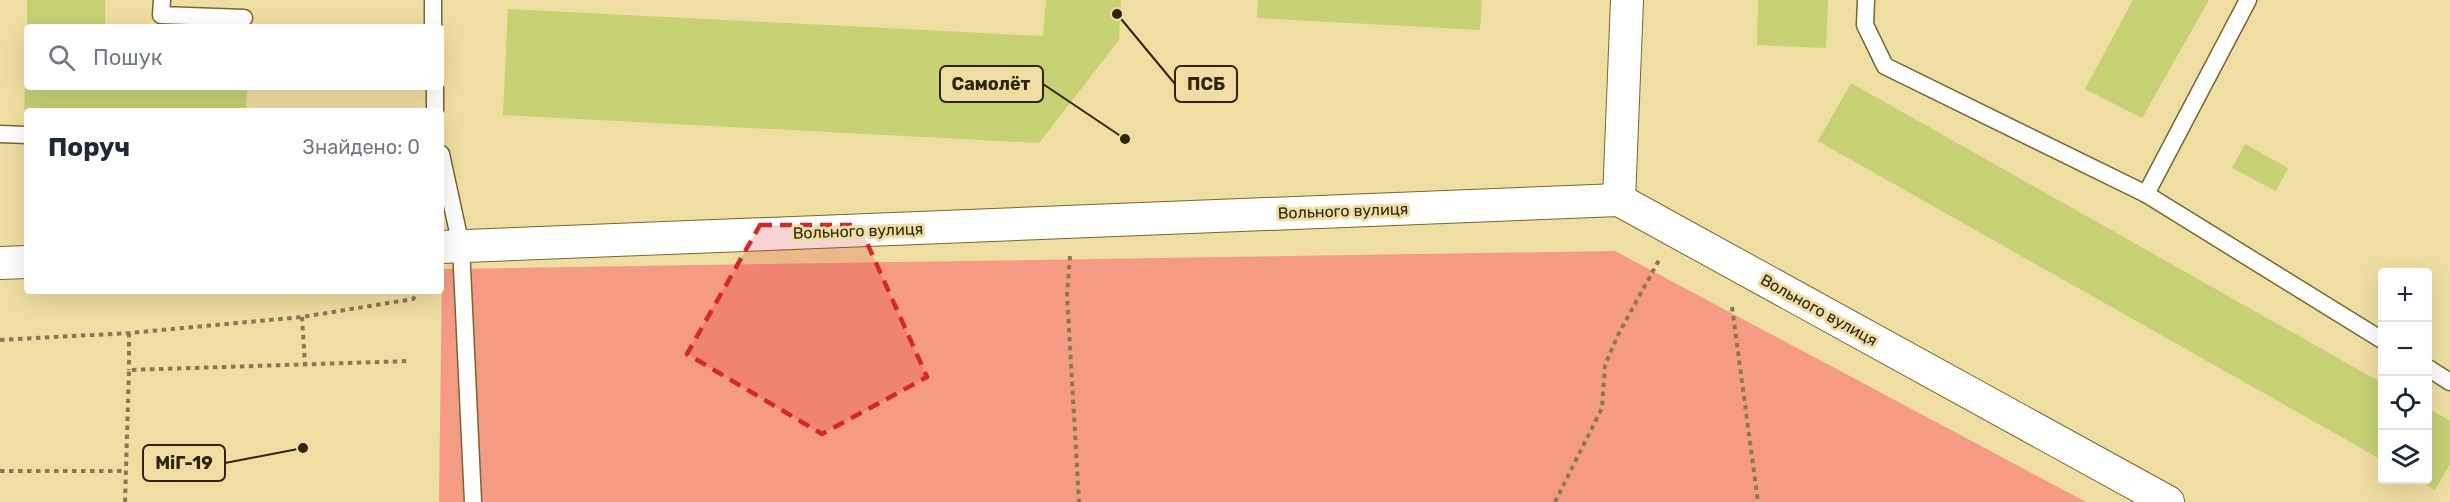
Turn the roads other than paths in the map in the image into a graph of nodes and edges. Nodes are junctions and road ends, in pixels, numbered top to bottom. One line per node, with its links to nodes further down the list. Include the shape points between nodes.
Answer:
1 (162, 0): 6 (lane, via 161,15)
2 (433, 0): 7 (lane)
3 (1627, 0): 14 (street)
4 (1866, 0): 13 (lane, via 1866,25 1885,66)
5 (2248, 0): 13 (lane)
6 (244, 18)
7 (433, 24)
8 (435, 90): 9 (lane)
9 (435, 108)
10 (0, 134): 11 (lane)
11 (24, 135)
12 (444, 182): 15 (lane)
13 (2146, 194): 18 (lane)
14 (1619, 200): 15 (street, Вольного вулиця); 22 (street, Вольного вулиця)
15 (451, 247): 21 (lane)
16 (24, 262): 17 (street)
17 (0, 263)
18 (2378, 338)
19 (2432, 371): 20 (lane)
20 (2450, 382)
21 (473, 502)
22 (2168, 502)

